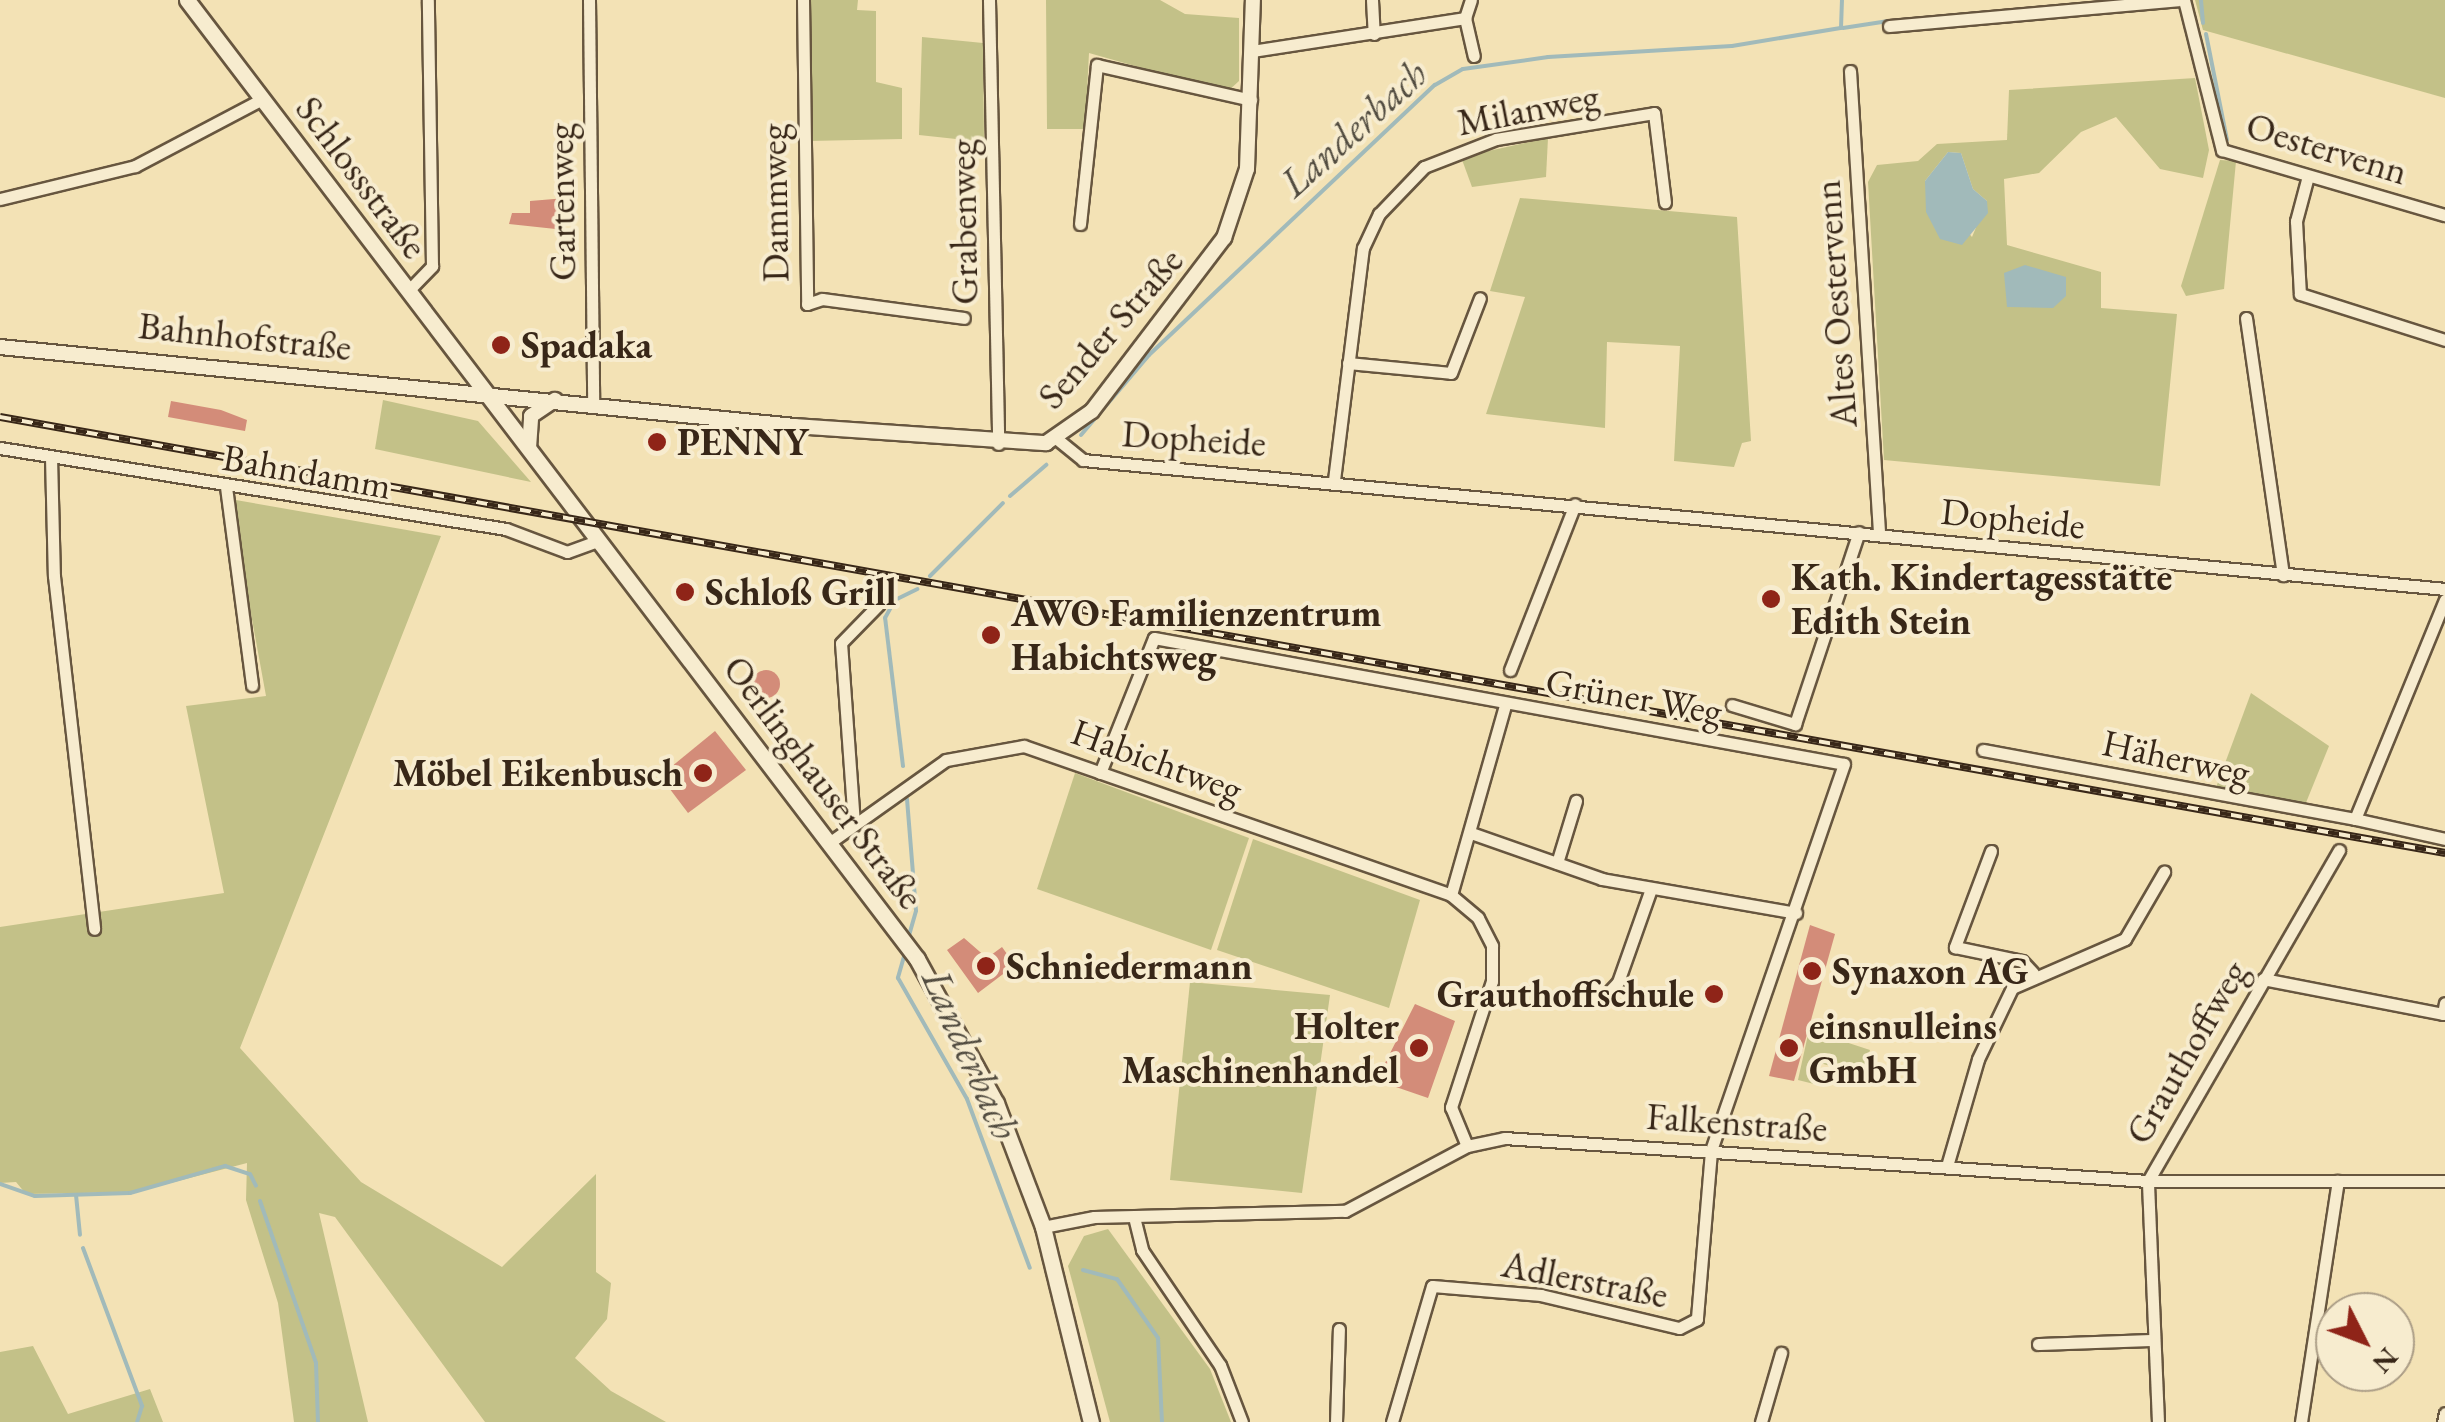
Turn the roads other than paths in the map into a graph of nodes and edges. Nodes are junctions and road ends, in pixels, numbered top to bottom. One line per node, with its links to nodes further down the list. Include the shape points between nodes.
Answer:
1 (186, 0): 16 (main road, Schlossstraße)
2 (428, 0): 23 (street, via 432,266)
3 (588, 0): 32 (street, Gartenweg)
4 (804, 0): 25 (street, Dammweg, via 806,304 822,298)
5 (989, 0): 34 (street, Grabenweg)
6 (1253, 0): 13 (street, Sender Straße)
7 (1372, 0): 12 (street)
8 (1471, 0): 10 (street)
9 (2181, 0): 11 (street, Oestervenn); 18 (street, Oestervenn, via 2222,150)
10 (1465, 18): 12 (street); 14 (street)
11 (1889, 26)
12 (1374, 34): 13 (street)
13 (1252, 50): 17 (street, Sender Straße)
14 (1474, 56)
15 (1850, 71): 42 (street, Altes Oestervenn)
16 (262, 99): 19 (street, via 134,166); 23 (main road, Schlossstraße)
17 (1251, 100): 22 (street, via 1097,65); 33 (street, Sender Straße, via 1247,169 1216,252 1092,411)
18 (2308, 176): 21 (street, Oestervenn); 27 (street, via 2296,221 2300,294)
19 (0, 199)
20 (1665, 202): 29 (street, Milanweg, via 1654,114 1449,153 1396,191 1370,229 1354,284)
21 (2445, 215)
22 (1080, 224)
23 (408, 291): 30 (main road, Schlossstraße)
24 (1480, 298): 29 (street, via 1451,373)
25 (964, 318)
26 (2246, 318): 44 (street)
27 (2445, 340)
28 (0, 347): 30 (street, Bahnhofstraße)
29 (1348, 363): 38 (street, Milanweg)
30 (484, 394): 31 (street, Sender Straße); 36 (main road, Oerlinghauser Straße)
31 (555, 400): 32 (street, Sender Straße); 36 (street, via 528,423)
32 (593, 404): 34 (street, Sender Straße)
33 (1058, 439): 34 (street, Sender Straße); 38 (street, Dopheide, via 1072,458)
34 (998, 444)
35 (0, 448): 37 (street, Bahndamm)
36 (530, 454): 43 (main road, Oerlinghauser Straße)
37 (51, 457): 39 (street, Bahndamm); 67 (street, via 54,576)
38 (1334, 480): 40 (street, Dopheide)
39 (226, 487): 43 (street, Bahndamm, via 506,529 568,552); 49 (street)
40 (1575, 504): 41 (street, Dopheide); 48 (street)
41 (1859, 532): 42 (street, Dopheide); 51 (street, via 1795,724)
42 (1879, 534): 44 (street, Dopheide)
43 (598, 541): 59 (main road, Oerlinghauser Straße)
44 (2283, 574): 45 (street, Dopheide)
45 (2445, 589)
46 (2445, 600): 55 (street)
47 (879, 604): 56 (street, via 842,643)
48 (1510, 670)
49 (252, 685)
50 (1505, 706): 53 (street, Grüner Weg, via 1154,638); 57 (street); 66 (street, Grüner Weg, via 1844,764)
51 (1732, 706)
52 (1982, 750): 55 (street, Häherweg)
53 (1100, 773): 56 (street, Habichtweg, via 1039,749 978,750 920,776); 65 (street, Habichtweg)
54 (1576, 801): 62 (street)
55 (2356, 819): 58 (street, Häherweg)
56 (854, 824): 59 (street, Habichtweg)
57 (1472, 833): 62 (street); 65 (street)
58 (2445, 839)
59 (830, 842): 79 (main road, Oerlinghauser Straße, via 917,958 996,1103)
60 (2339, 850): 69 (street, Grauthoffweg)
61 (1990, 851): 68 (street, via 1955,947 2022,962)
62 (1558, 864): 64 (street)
63 (2164, 872): 68 (street, via 2124,939)
64 (1651, 889): 66 (street); 70 (street, via 1618,982)
65 (1451, 895): 72 (street, Habichtweg, via 1478,918 1492,946 1492,981 1451,1107)
66 (1796, 913): 73 (street, Grüner Weg)
67 (94, 929)
68 (2033, 973): 74 (street, via 1997,1010)
69 (2263, 978): 71 (street, via 2443,1014); 75 (street, Grauthoffweg)
70 (1606, 994)
71 (2445, 1003)
72 (1467, 1146): 73 (street, Falkenstraße, via 1504,1138); 78 (street, Falkenstraße, via 1345,1211)
73 (1710, 1151): 74 (street, Falkenstraße); 88 (street, Adlerstraße, via 1692,1326 1541,1295 1432,1286)
74 (1947, 1166): 75 (street, Falkenstraße)
75 (2148, 1181): 77 (street, Falkenstraße); 81 (street, Grauthoffweg)
76 (2445, 1181): 77 (street, Falkenstraße)
77 (2338, 1182): 91 (street)
78 (1135, 1222): 79 (street, Falkenstraße, via 1094,1217); 86 (street, via 1142,1250 1220,1366)
79 (1043, 1227): 85 (main road, Oerlinghauser Straße)
80 (1339, 1329): 87 (street)
81 (2152, 1340): 82 (street); 90 (street, Grauthoffweg)
82 (2038, 1344)
83 (1781, 1353): 89 (street)
84 (2445, 1413): 92 (street)
85 (1091, 1422)
86 (1242, 1422)
87 (1336, 1422)
88 (1392, 1422)
89 (1761, 1422)
90 (2158, 1422)
91 (2301, 1422)
92 (2443, 1422)

